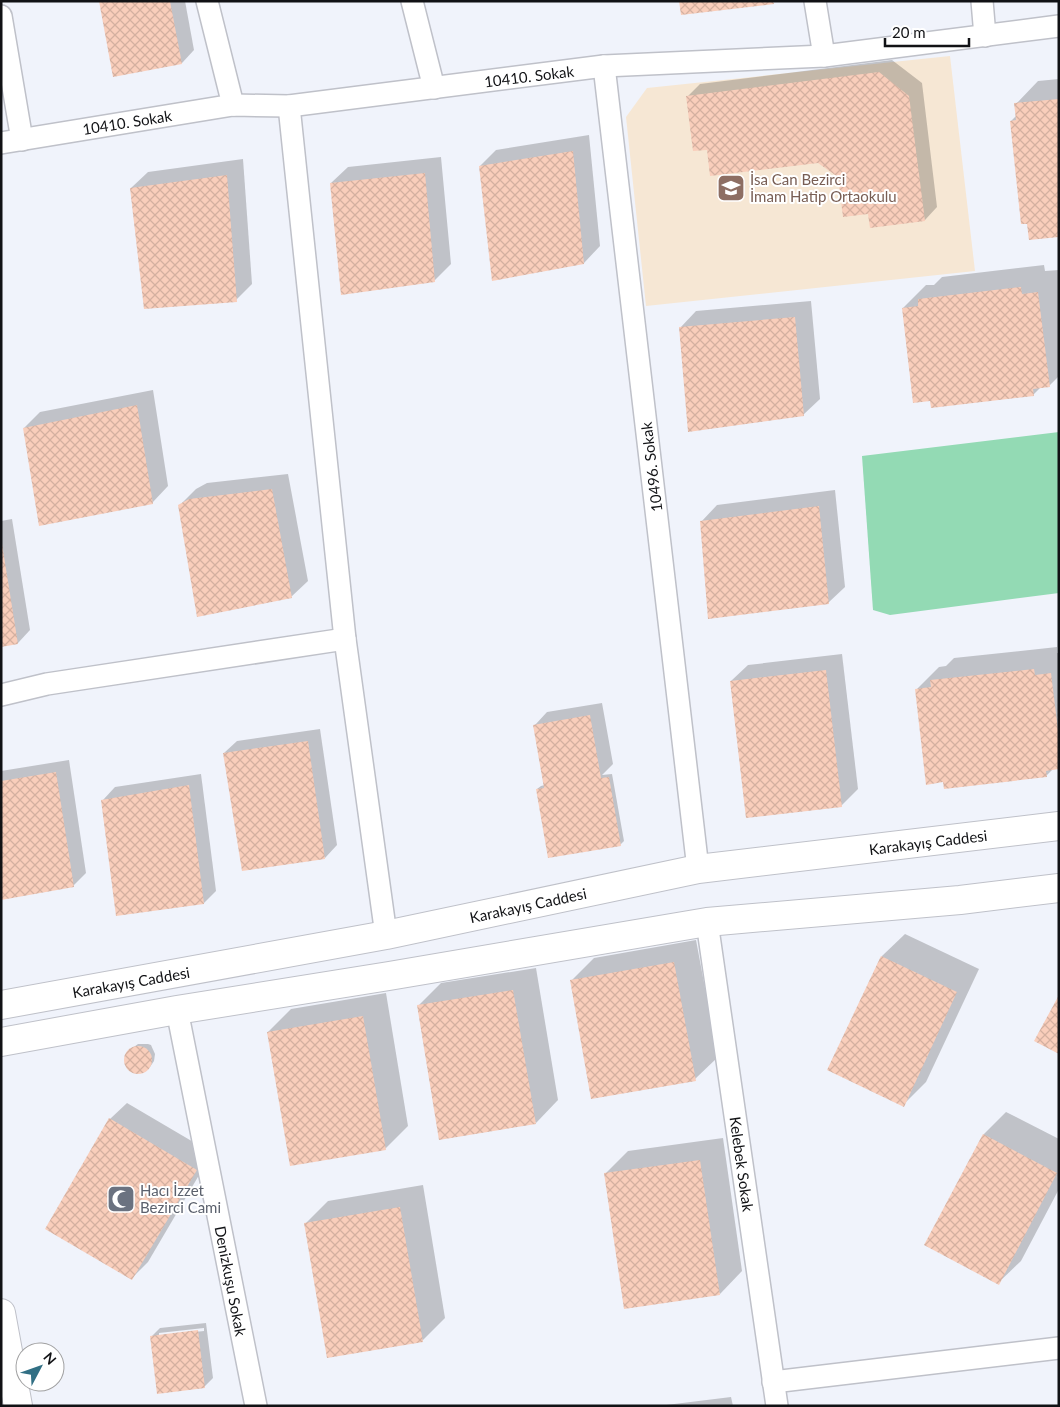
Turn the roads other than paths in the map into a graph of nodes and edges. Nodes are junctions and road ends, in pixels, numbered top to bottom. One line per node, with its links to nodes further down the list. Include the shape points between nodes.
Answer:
1 (208, 1): 11 (street)
2 (412, 1): 10 (street)
3 (815, 1): 8 (street)
4 (982, 1): 7 (street)
5 (1, 16): 13 (street)
6 (1059, 26): 7 (street, 10410. Sokak)
7 (985, 36): 8 (street, 10410. Sokak)
8 (824, 56): 9 (street, 10410. Sokak)
9 (604, 66): 10 (street, 10410. Sokak); 17 (street, 10496. Sokak)
10 (434, 88): 12 (street, 10410. Sokak)
11 (233, 105): 12 (street, 10410. Sokak); 13 (street, 10410. Sokak)
12 (288, 106): 14 (street)
13 (12, 142)
14 (345, 639): 15 (street, via 47,684); 20 (street)
15 (1, 695)
16 (1059, 826): 17 (main road, Karakayış Caddesi)
17 (698, 868): 20 (main road, Karakayış Caddesi)
18 (1059, 888): 19 (main road)
19 (707, 922): 22 (main road); 26 (street, Kelebek Sokak)
20 (386, 936): 21 (main road, Karakayış Caddesi)
21 (1, 1006)
22 (177, 1010): 23 (main road); 28 (street, Denizkuşu Sokak)
23 (1, 1042)
24 (1, 1313): 27 (main road)
25 (1059, 1348): 26 (street)
26 (773, 1382): 29 (street, Kelebek Sokak)
27 (18, 1406)
28 (256, 1406)
29 (777, 1406)

